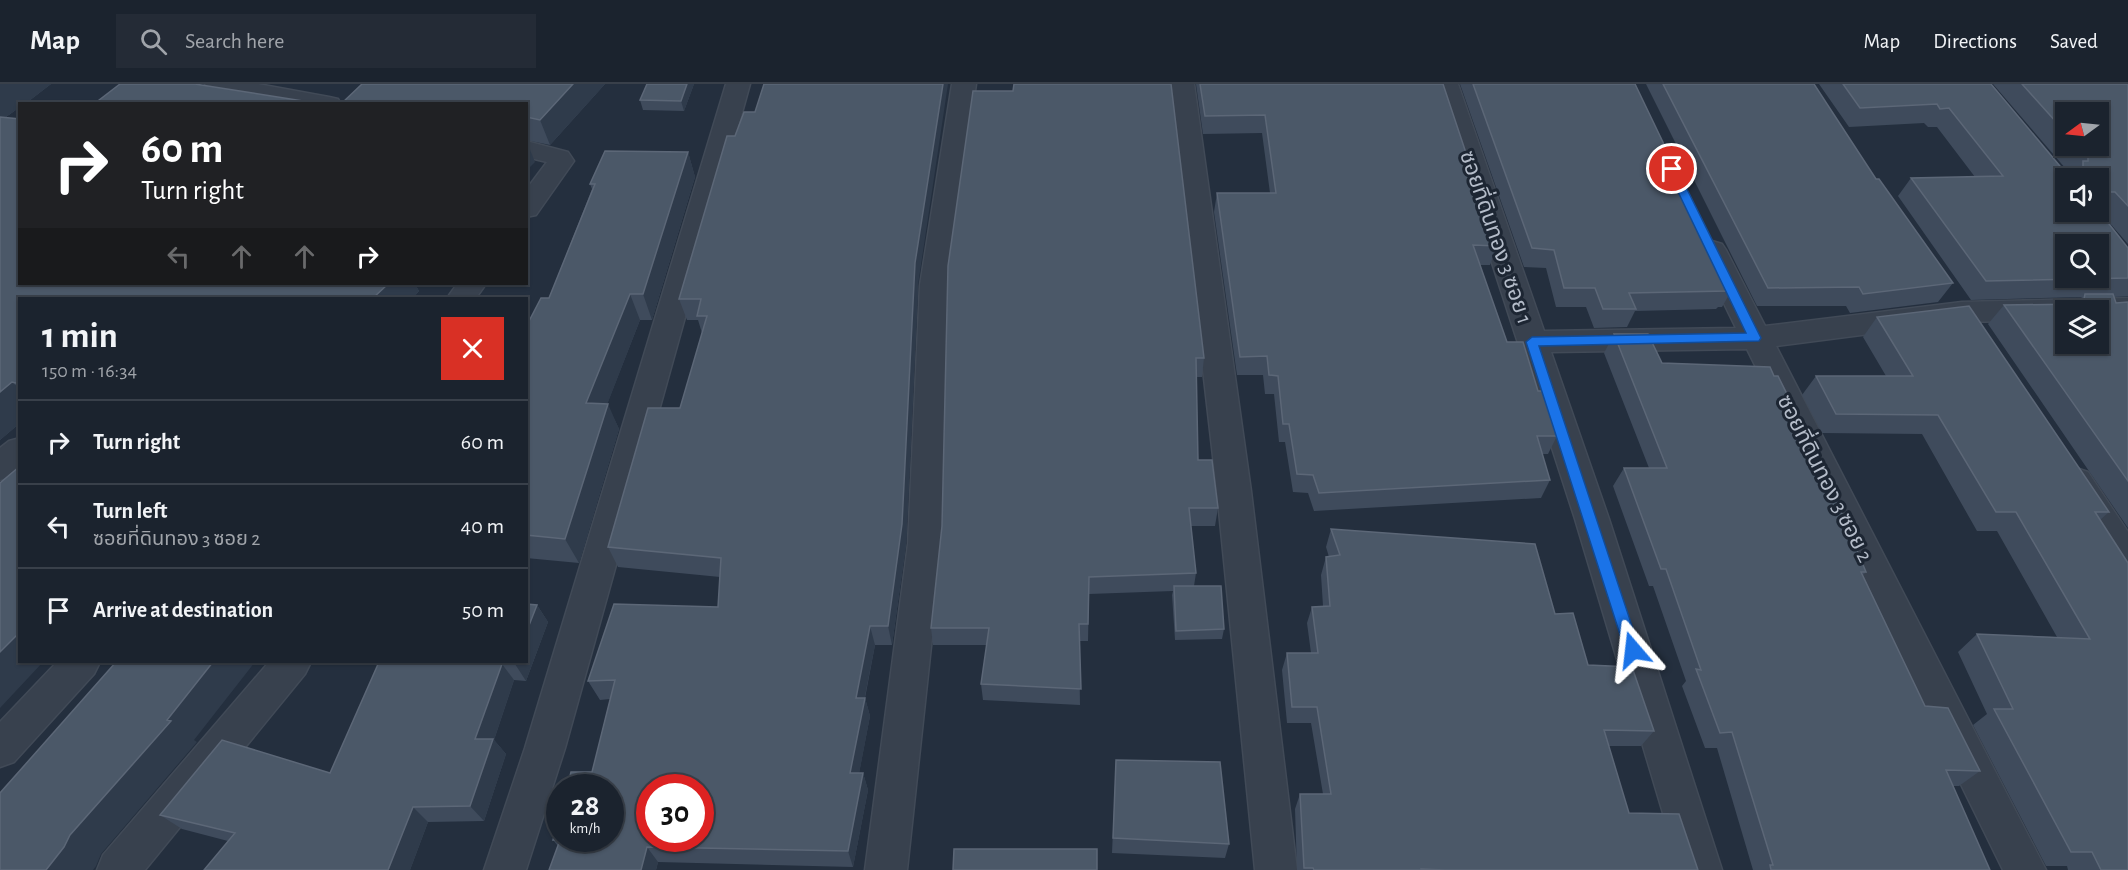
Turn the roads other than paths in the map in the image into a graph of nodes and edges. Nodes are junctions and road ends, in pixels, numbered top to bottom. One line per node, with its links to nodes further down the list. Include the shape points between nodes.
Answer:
1 (217, 84): 6 (street)
2 (738, 84): 26 (street, via 545,748)
3 (964, 84): 27 (street, via 934,285 925,544)
4 (1182, 84): 28 (street, via 1234,490)
5 (1446, 84): 16 (street, ซอยที่ดินทอง 3 ซอย 1)
6 (318, 102)
7 (528, 150): 8 (street, via 561,159)
8 (528, 206)
9 (1698, 221): 15 (street, ซอยที่ดินทอง 3 ซอย 2)
10 (1942, 284): 14 (street)
11 (471, 285): 12 (street)
12 (462, 297)
13 (2128, 308): 14 (street)
14 (1962, 312): 15 (street); 17 (street)
15 (1755, 338): 16 (street); 30 (street, ซอยที่ดินทอง 3 ซอย 2)
16 (1532, 342): 29 (street, ซอยที่ดินทอง 3 ซอย 1, via 1592,519)
17 (1982, 342)
18 (18, 452): 20 (street)
19 (2062, 461): 21 (street)
20 (0, 467)
21 (2128, 560)
22 (80, 663): 24 (street)
23 (291, 663): 25 (street)
24 (0, 749)
25 (118, 870)
26 (505, 870)
27 (886, 870)
28 (1276, 870)
29 (1701, 870)
30 (2025, 870)

